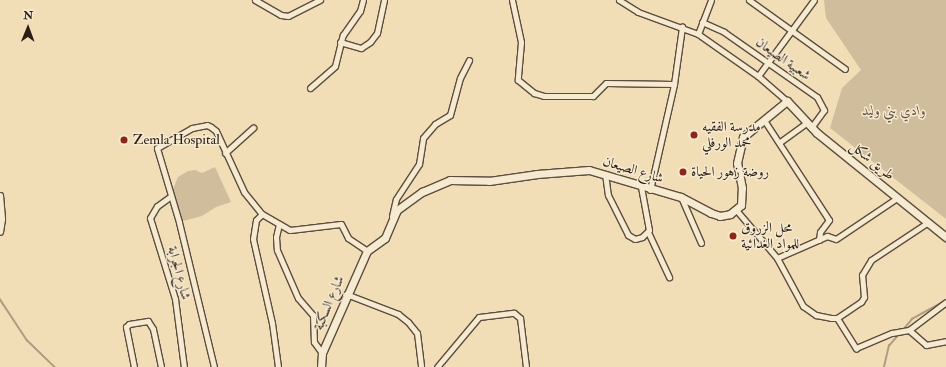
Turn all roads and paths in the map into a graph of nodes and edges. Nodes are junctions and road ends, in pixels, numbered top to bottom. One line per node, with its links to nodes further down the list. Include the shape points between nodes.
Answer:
1 (255, 0): 2 (street, via 281,15 288,16)
2 (320, 0)
3 (363, 0): 14 (street, via 360,11 347,26)
4 (384, 0): 14 (street, via 377,33 370,42 361,48)
5 (512, 0): 19 (street, via 521,42 518,80 534,93 562,98 588,97 593,96 606,83)
6 (619, 0): 11 (street, via 638,12)
7 (711, 0): 10 (street)
8 (749, 0): 12 (street)
9 (814, 0): 12 (street)
10 (702, 22): 13 (street); 16 (street, شعبية الصيعان, via 724,32)
11 (682, 27): 13 (street); 19 (street)
12 (792, 30): 16 (street); 17 (street)
13 (698, 34): 18 (street)
14 (340, 42): 20 (street, via 335,66)
15 (469, 60): 36 (street, via 460,78 450,115 434,124 422,138 419,164 396,198)
16 (768, 63): 18 (street); 23 (street, شعبية الصيعان, via 821,103 823,112)
17 (845, 69)
18 (758, 76): 21 (street)
19 (674, 84): 29 (street)
20 (310, 88)
21 (786, 101): 22 (main road); 23 (main road, طريق شكل)
22 (764, 120): 25 (street); 34 (main road, via 744,137 739,146 737,163 742,198)
23 (809, 126): 25 (street, شعبية الصيعان); 33 (main road, طريق شكل)
24 (253, 128): 26 (street)
25 (780, 142): 42 (street, via 829,220 820,232)
26 (225, 153): 31 (street, via 216,132 207,124 192,128 157,148); 35 (street, via 244,192)
27 (605, 174): 28 (main road, شارع الصيعان); 36 (main road, شارع الصيعان, via 589,170 489,181 450,180 422,192 397,210); 40 (street, via 608,195 628,235 638,239)
28 (641, 188): 29 (main road, شارع الصيعان); 40 (street)
29 (650, 190): 32 (main road, شارع الصيعان)
30 (0, 195): 39 (street)
31 (171, 196): 55 (street, شارع الجرابة, via 157,206 150,218 175,299); 56 (street)
32 (681, 197): 34 (main road, شارع الصيعان, via 720,216); 43 (street)
33 (897, 198): 37 (main road, طريق شكل); 42 (street, via 836,239 827,236)
34 (737, 211): 45 (street)
35 (262, 214): 38 (street); 57 (street, via 256,220 253,238 272,322)
36 (392, 217): 44 (main road, شارع الصيعان, via 385,238)
37 (927, 222): 41 (main road, طريق شكل); 49 (street, via 870,260 862,275 864,297 861,302)
38 (278, 224): 44 (street, via 296,230 341,224 348,238); 52 (street, via 278,250 298,298 313,315 314,342)
39 (0, 232)
40 (648, 232): 46 (street)
41 (946, 237)
42 (819, 240): 45 (street)
43 (701, 243)
44 (367, 251): 47 (main road, شارع السكبة)
45 (777, 258): 49 (street, via 803,306 823,317)
46 (669, 277)
47 (346, 294): 52 (main road, شارع السكبة); 59 (street, via 398,314 408,322 417,333)
48 (946, 302): 50 (street)
49 (837, 318): 50 (street, via 858,349 892,333)
50 (909, 330): 51 (street, via 926,346)
51 (946, 341)
52 (322, 353): 58 (main road, شارع السكبة)
53 (134, 367): 54 (street, via 126,327 129,324 148,321 153,329)
54 (161, 367)
55 (184, 367)
56 (214, 367)
57 (278, 367)
58 (322, 367)
59 (421, 367)
60 (436, 367): 61 (street, via 479,317 514,313 520,318)
61 (526, 367)

